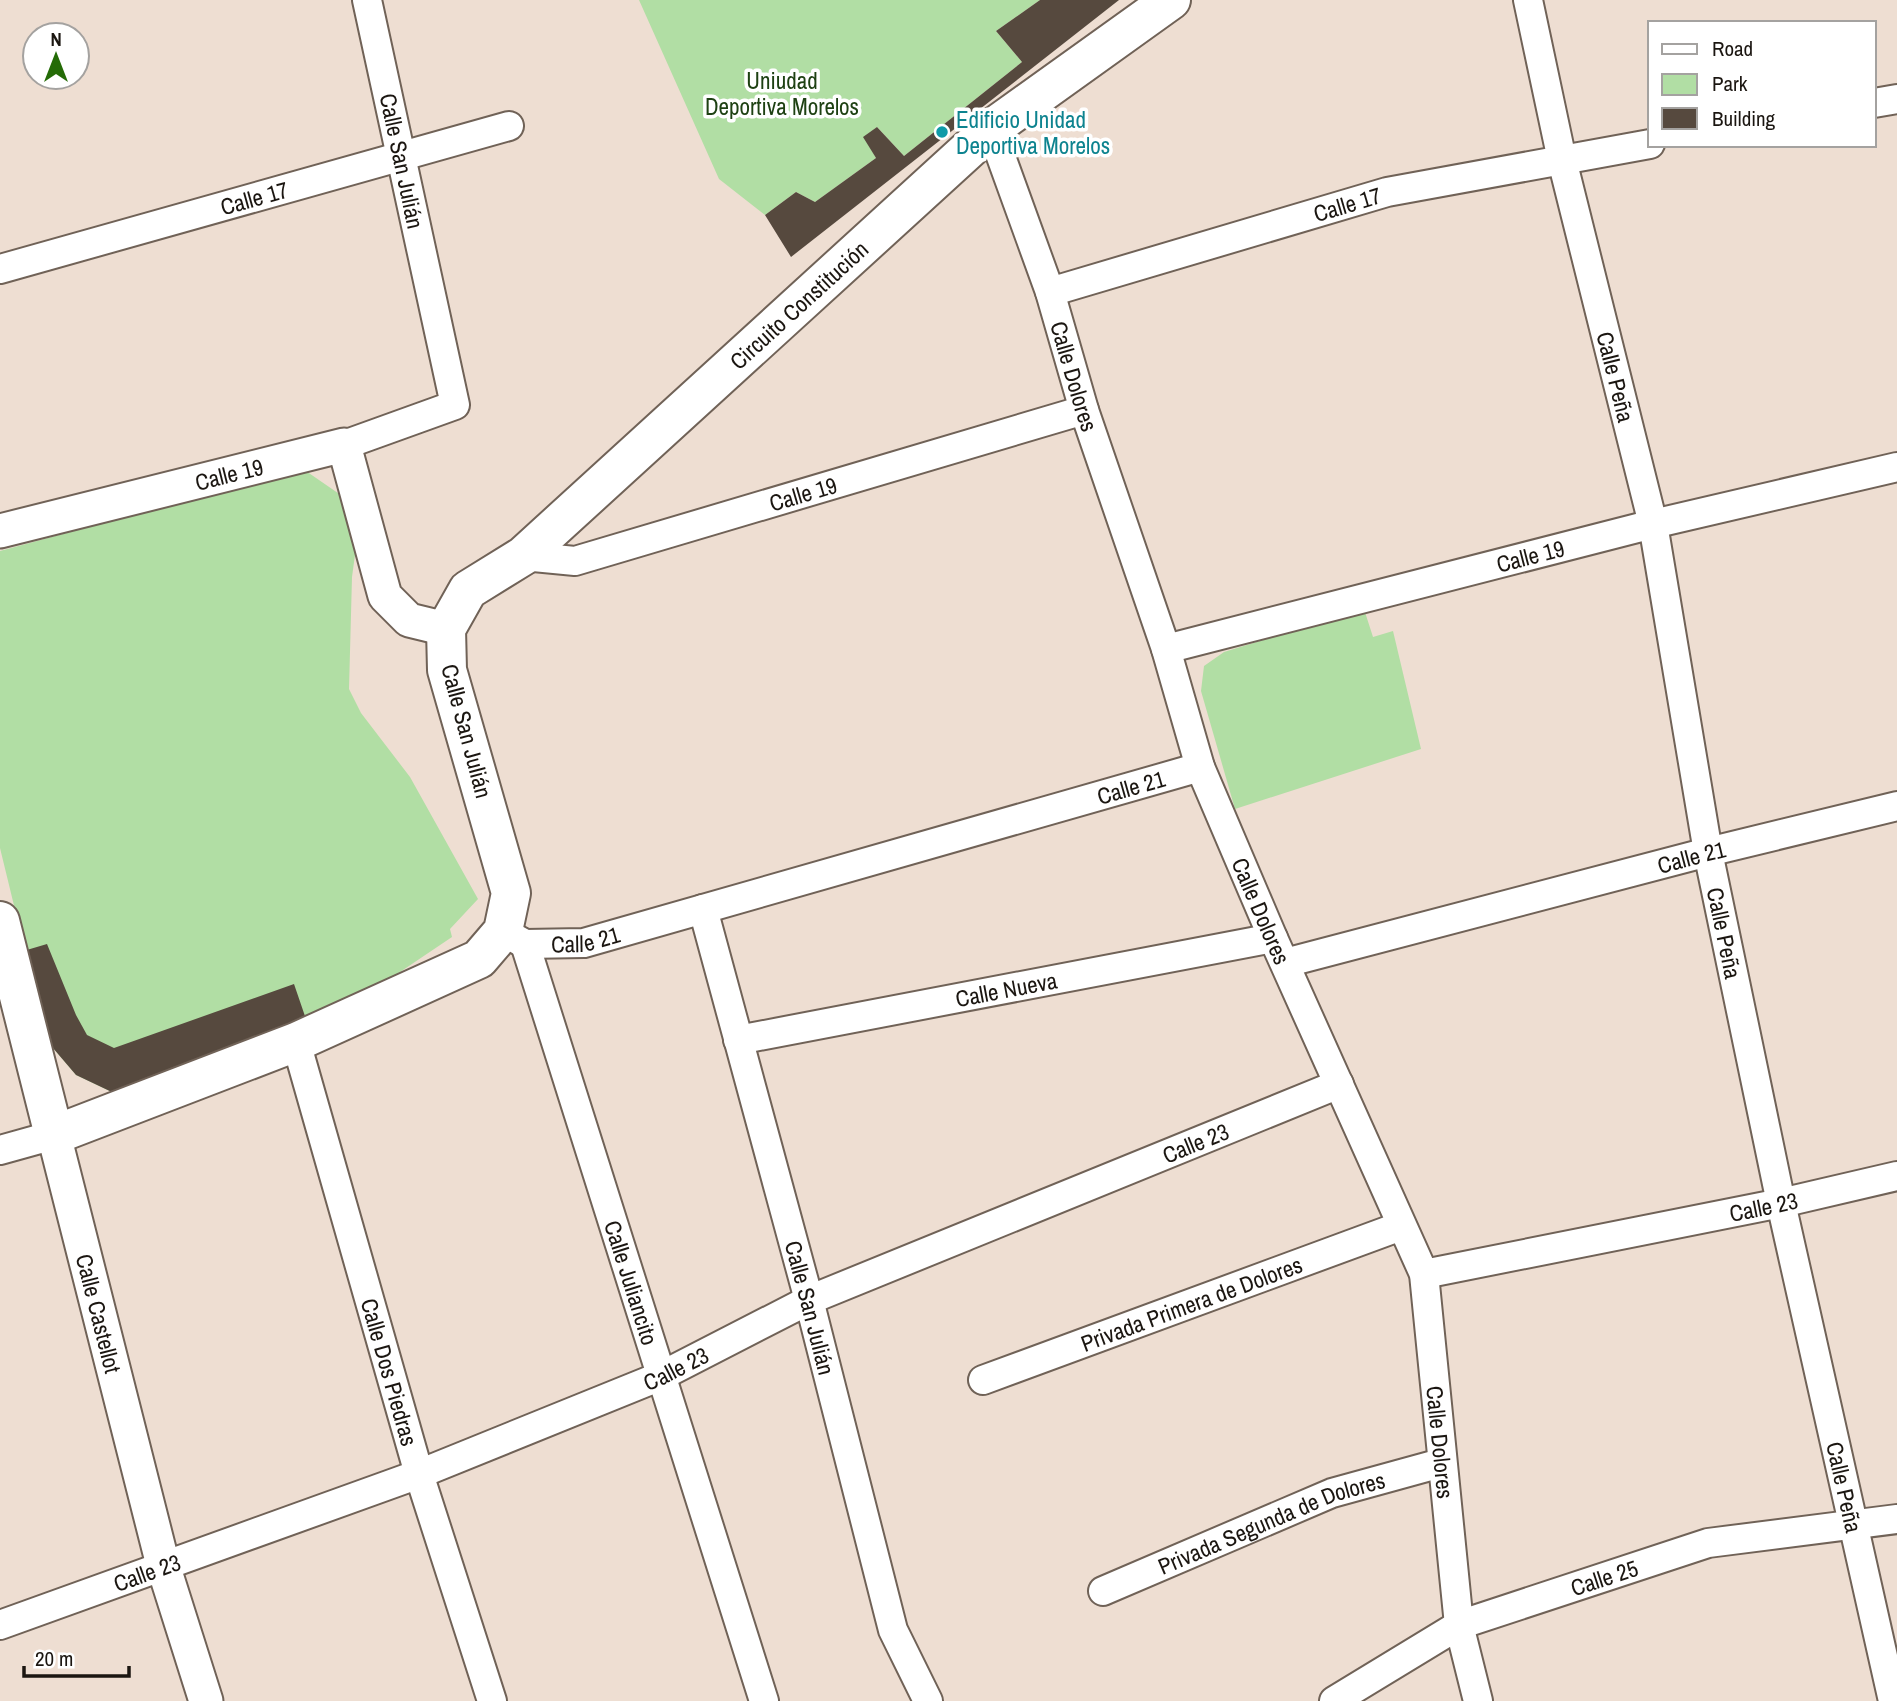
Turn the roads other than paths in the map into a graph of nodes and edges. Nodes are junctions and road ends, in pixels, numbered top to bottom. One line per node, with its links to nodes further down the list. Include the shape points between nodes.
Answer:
1 (367, 0): 9 (street, Calle San Julián)
2 (1171, 0): 7 (main road, Circuito Constitución)
3 (1528, 0): 10 (street, Calle Peña)
4 (1897, 99): 5 (street)
5 (1876, 103)
6 (509, 126): 9 (street, Calle 17)
7 (991, 129): 12 (street, Calle Dolores); 19 (main road, Circuito Constitución)
8 (1648, 144): 10 (street, Calle 17)
9 (401, 156): 11 (street, Calle 17); 13 (street, Calle San Julián)
10 (1562, 160): 12 (street, Calle 17, via 1387,192); 17 (street, Calle Peña)
11 (0, 269)
12 (1050, 292): 14 (street, Calle Dolores)
13 (455, 405): 15 (street, Calle 19)
14 (1084, 410): 19 (street, Calle 19, via 575,561); 21 (street, Calle Dolores)
15 (344, 445): 18 (street, Calle 19); 20 (street, via 386,596 409,620)
16 (1897, 467): 17 (street, Calle 19)
17 (1653, 524): 21 (street, Calle 19); 24 (street, Calle Peña)
18 (0, 531)
19 (523, 556): 20 (main road, Circuito Constitución, via 468,590)
20 (446, 629): 27 (main road, Calle San Julián, via 447,670 511,893)
21 (1166, 649): 22 (street, Calle Dolores)
22 (1200, 767): 25 (street, Calle 21); 28 (street, Calle Dolores)
23 (1897, 806): 24 (street, Calle 21)
24 (1708, 852): 28 (street, Calle 21); 35 (street, Calle Peña)
25 (703, 909): 27 (street, Calle 21, via 584,943); 29 (street, Calle San Julián)
26 (0, 921): 32 (main road, Calle Castellot)
27 (514, 937): 30 (main road, via 479,958); 39 (street, Calle Juliancito)
28 (1279, 950): 29 (street, Calle Nueva); 31 (street, Calle Dolores)
29 (738, 1040): 38 (street, Calle San Julián)
30 (296, 1042): 32 (main road); 42 (street, Calle Dos Piedras)
31 (1339, 1084): 36 (street, Calle Dolores); 38 (street, Calle 23)
32 (54, 1135): 33 (street); 45 (street, Calle Castellot)
33 (0, 1150)
34 (1897, 1176): 35 (street, Calle 23)
35 (1781, 1203): 37 (street, Calle 23); 44 (street, Calle Peña)
36 (1401, 1226): 37 (street, Calle Dolores); 40 (street, Privada Primera de Dolores)
37 (1424, 1274): 41 (street, Calle Dolores)
38 (809, 1300): 39 (street, Calle 23); 52 (street, Calle San Julián, via 893,1630)
39 (661, 1376): 42 (street, Calle 23); 51 (street, Calle Juliancito)
40 (983, 1380)
41 (1441, 1463): 46 (street, Privada Segunda de Dolores, via 1332,1493); 48 (street, Calle Dolores)
42 (419, 1474): 45 (street, Calle 23); 50 (street, Calle Dos Piedras)
43 (1897, 1519): 44 (street, Calle 25)
44 (1854, 1525): 48 (street, Calle 25, via 1708,1544); 55 (street, Calle Peña)
45 (163, 1565): 47 (street, Calle 23); 49 (street, Calle Castellot)
46 (1103, 1591)
47 (0, 1625)
48 (1459, 1625): 53 (street, Calle 25); 54 (street, Calle Dolores)
49 (206, 1701)
50 (492, 1701)
51 (764, 1701)
52 (928, 1701)
53 (1334, 1701)
54 (1478, 1701)
55 (1893, 1701)

